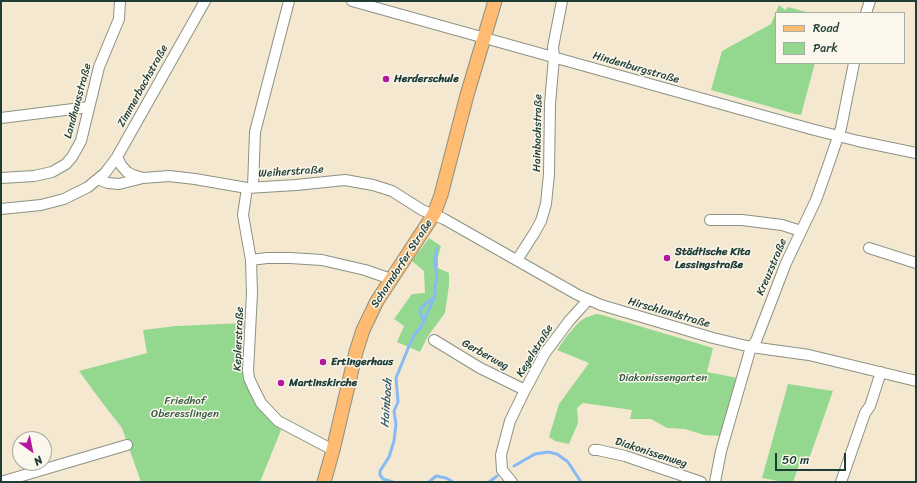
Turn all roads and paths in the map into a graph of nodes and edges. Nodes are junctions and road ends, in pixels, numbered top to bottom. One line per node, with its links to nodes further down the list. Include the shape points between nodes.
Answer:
1 (120, 1): 12 (street, Landhausstraße, via 119,19 99,67)
2 (205, 1): 16 (street, Zimmerbachstraße)
3 (289, 1): 20 (street, Keplerstraße, via 256,132)
4 (352, 1): 9 (street, Hindenburgstraße)
5 (495, 1): 9 (main road, Schorndorfer Straße)
6 (562, 1): 10 (street, Hainbachstraße, via 552,47)
7 (870, 1): 8 (street)
8 (866, 12)
9 (484, 39): 10 (street, Hindenburgstraße); 22 (main road, Schorndorfer Straße)
10 (554, 57): 14 (street, Hindenburgstraße); 26 (street, Hainbachstraße, via 546,204 541,221)
11 (854, 64): 14 (street, Kreuzstraße)
12 (89, 107): 13 (street); 17 (street, Landhausstraße, via 81,141 66,164 44,174)
13 (1, 118)
14 (838, 136): 15 (street, Hindenburgstraße); 24 (street, Kreuzstraße, via 816,200)
15 (916, 153)
16 (117, 157): 18 (street, Weiherstraße, via 127,172); 19 (street, Zimmerbachstraße)
17 (1, 178)
18 (143, 178): 19 (street, Weiherstraße, via 119,184); 20 (street, Weiherstraße, via 195,178)
19 (98, 179): 21 (street, via 80,192 54,202 32,207)
20 (250, 187): 22 (street, Weiherstraße, via 353,181 392,191 422,210); 27 (street, Keplerstraße, via 243,215)
21 (1, 209)
22 (434, 214): 26 (street, Hirschlandstraße); 29 (main road, Schorndorfer Straße)
23 (710, 220): 24 (street, via 742,220 782,225)
24 (801, 231): 32 (street, Kreuzstraße, via 756,341)
25 (869, 248): 28 (street)
26 (520, 256): 30 (street, Hirschlandstraße)
27 (251, 260): 29 (street, via 322,260); 37 (street, Keplerstraße, via 252,320 248,371 253,387 261,403 278,421)
28 (916, 262)
29 (391, 278): 37 (main road, Schorndorfer Straße, via 363,330)
30 (588, 300): 32 (street, Hirschlandstraße, via 673,327); 35 (street, Kegelstraße, via 545,353)
31 (434, 340): 35 (street, Gerberweg, via 480,368)
32 (751, 347): 33 (street, Hirschlandstraße, via 810,355); 43 (street, Kreuzstraße, via 721,451)
33 (881, 372): 34 (street, Hirschlandstraße); 44 (street)
34 (916, 381)
35 (524, 390): 39 (street, Kegelstraße, via 510,421 501,455 502,470)
36 (127, 446): 40 (street)
37 (333, 450): 41 (main road, Schorndorfer Straße)
38 (594, 450): 42 (street, Diakonissenweg, via 625,456)
39 (508, 481)
40 (1, 482)
41 (324, 482)
42 (701, 482)
43 (715, 482)
44 (841, 482)

